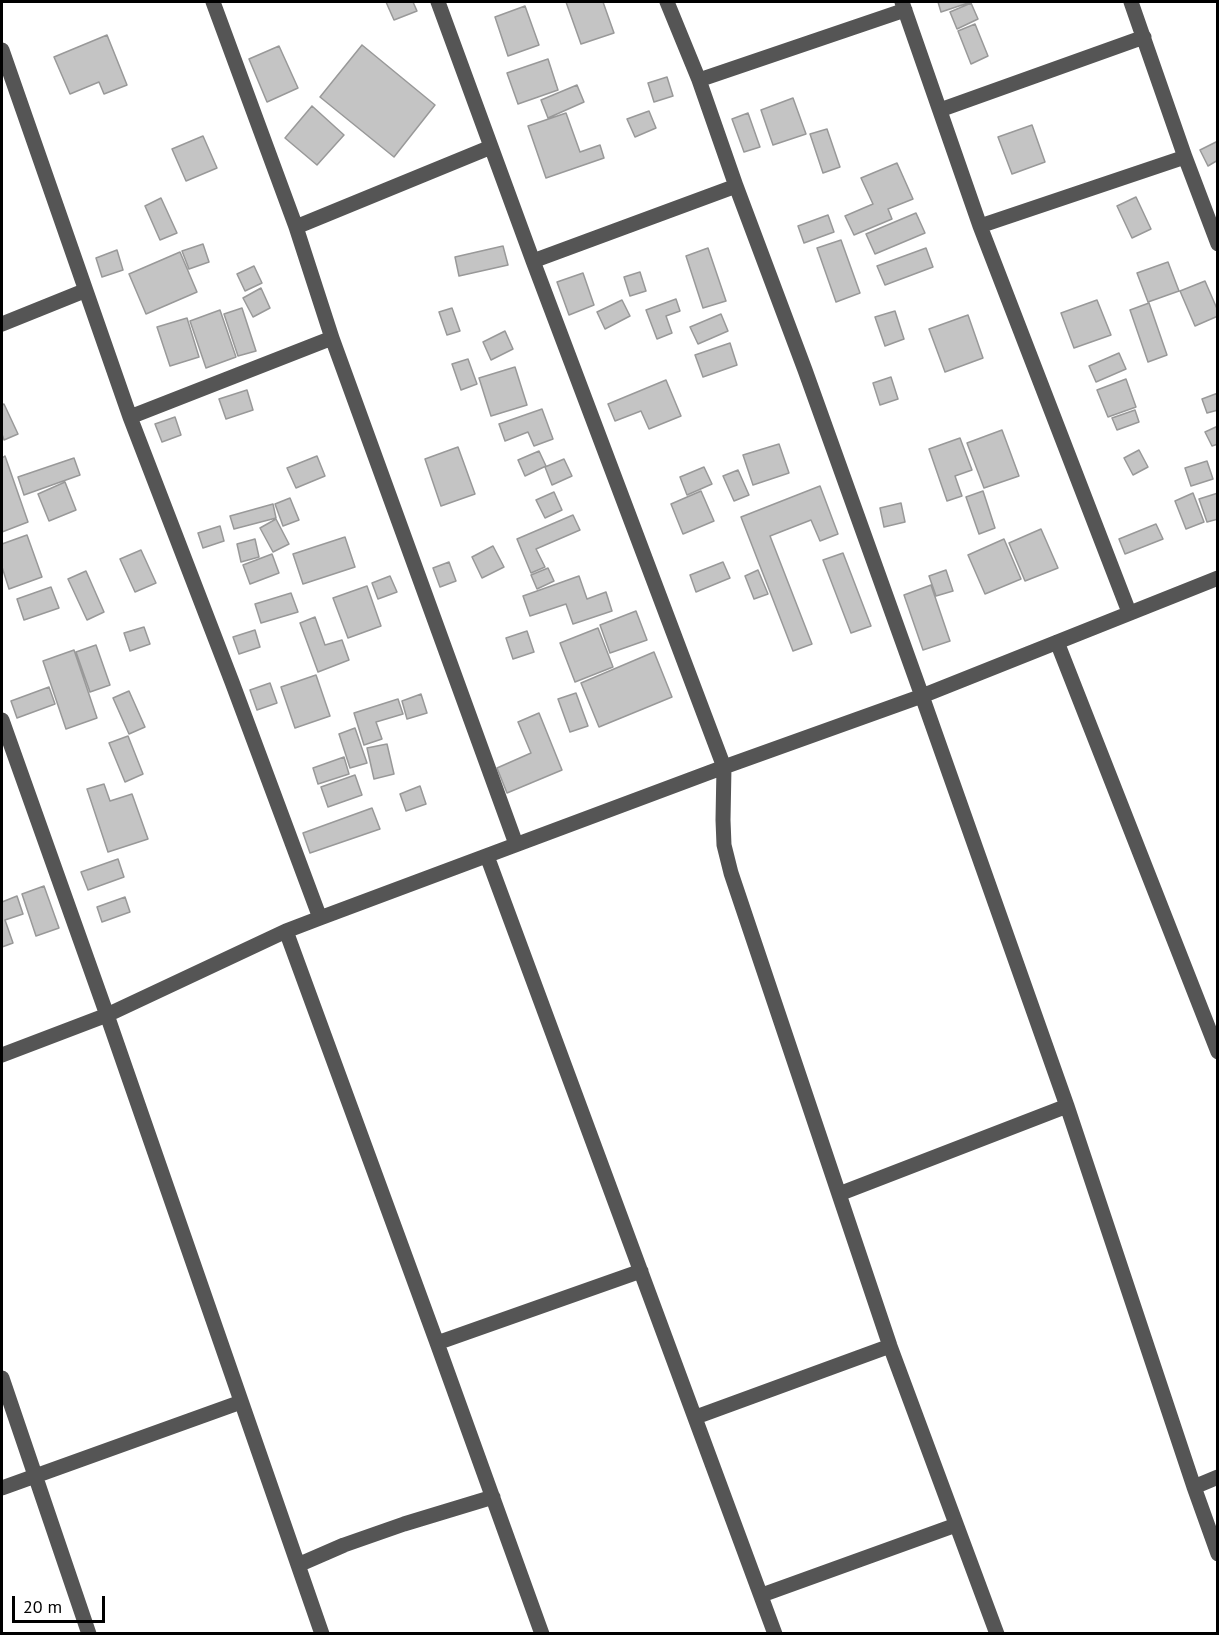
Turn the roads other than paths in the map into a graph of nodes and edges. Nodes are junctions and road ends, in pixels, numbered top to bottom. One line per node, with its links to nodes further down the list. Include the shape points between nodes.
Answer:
1 (213, 2): 14 (street)
2 (438, 2): 10 (street)
3 (667, 2): 8 (street)
4 (1131, 2): 6 (street)
5 (904, 6): 8 (street); 9 (street)
6 (1144, 37): 9 (street); 11 (street)
7 (2, 50): 17 (street)
8 (699, 80): 12 (street)
9 (940, 110): 13 (street)
10 (491, 147): 14 (street); 16 (street)
11 (1185, 157): 13 (street); 15 (street)
12 (736, 186): 16 (street); 24 (street)
13 (980, 226): 22 (street)
14 (296, 227): 19 (street)
15 (1218, 244)
16 (533, 261): 26 (street)
17 (84, 291): 18 (street); 20 (street)
18 (2, 324)
19 (332, 338): 20 (street); 27 (street)
20 (130, 417): 29 (street)
21 (1218, 578): 22 (street)
22 (1129, 612): 23 (street)
23 (1057, 642): 24 (street); 32 (street)
24 (922, 696): 26 (street); 34 (street)
25 (2, 720): 31 (street)
26 (724, 767): 27 (street); 35 (street, via 724,845 729,864)
27 (516, 844): 28 (street)
28 (487, 856): 29 (street); 36 (street)
29 (320, 918): 30 (street)
30 (286, 931): 31 (street); 37 (street)
31 (106, 1015): 33 (street); 40 (street)
32 (1218, 1052)
33 (2, 1055)
34 (1067, 1106): 35 (street); 44 (street)
35 (839, 1194): 38 (street)
36 (640, 1271): 37 (street); 41 (street)
37 (437, 1343): 46 (street)
38 (890, 1346): 41 (street); 47 (street)
39 (2, 1378): 42 (street)
40 (241, 1402): 42 (street); 49 (street)
41 (696, 1417): 50 (street)
42 (35, 1476): 45 (street); 51 (street)
43 (1218, 1477): 44 (street)
44 (1194, 1487): 48 (street)
45 (2, 1488)
46 (493, 1497): 49 (street, via 404,1524); 53 (street)
47 (956, 1525): 50 (street); 55 (street)
48 (1218, 1554)
49 (298, 1565): 52 (street)
50 (762, 1595): 54 (street)
51 (88, 1634)
52 (322, 1634)
53 (542, 1634)
54 (775, 1634)
55 (997, 1634)

